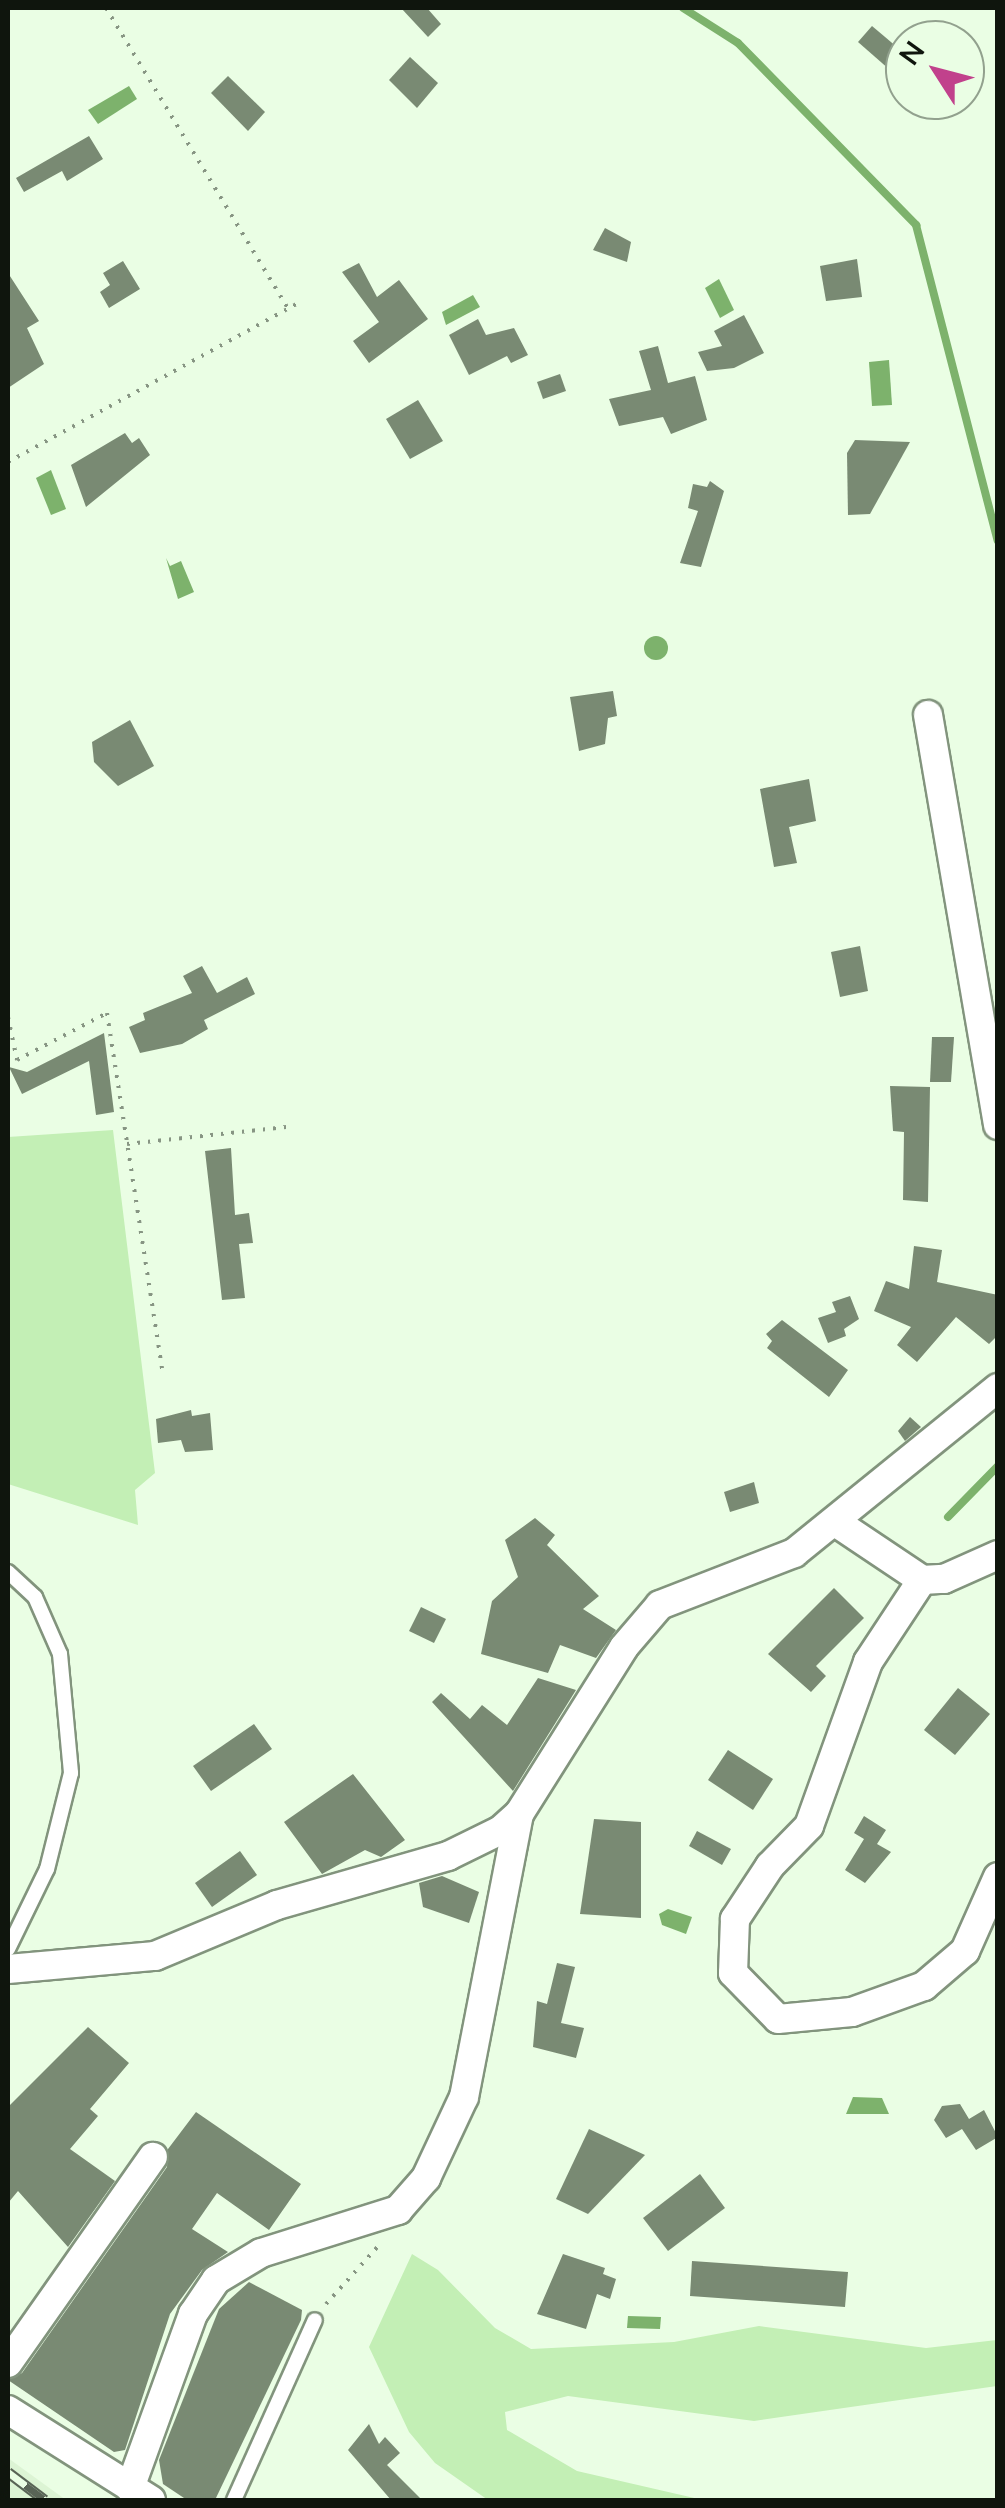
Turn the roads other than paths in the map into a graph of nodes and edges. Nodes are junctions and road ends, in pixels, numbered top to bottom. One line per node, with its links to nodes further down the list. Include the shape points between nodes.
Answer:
1 (928, 715): 2 (street)
2 (998, 1125)
3 (998, 1388): 4 (street)
4 (837, 1523): 7 (street); 8 (street, via 794,1553 660,1605 624,1647)
5 (998, 1555): 7 (street, via 944,1579)
6 (8, 1572): 10 (lane, via 35,1597 60,1654 71,1773 48,1869)
7 (922, 1580): 9 (street, via 868,1662 809,1826 770,1866 735,1920 733,1973 778,2020 852,2012 924,1986 965,1951)
8 (519, 1814): 11 (street, via 448,1856 277,1905 155,1956); 16 (street, via 464,2097 426,2178 398,2210 261,2252 216,2280 193,2314)
9 (998, 1878)
10 (8, 1948)
11 (8, 1970)
12 (153, 2157): 14 (street)
13 (315, 2320): 17 (lane)
14 (8, 2363)
15 (8, 2410): 16 (street)
16 (140, 2494)
17 (234, 2500)

